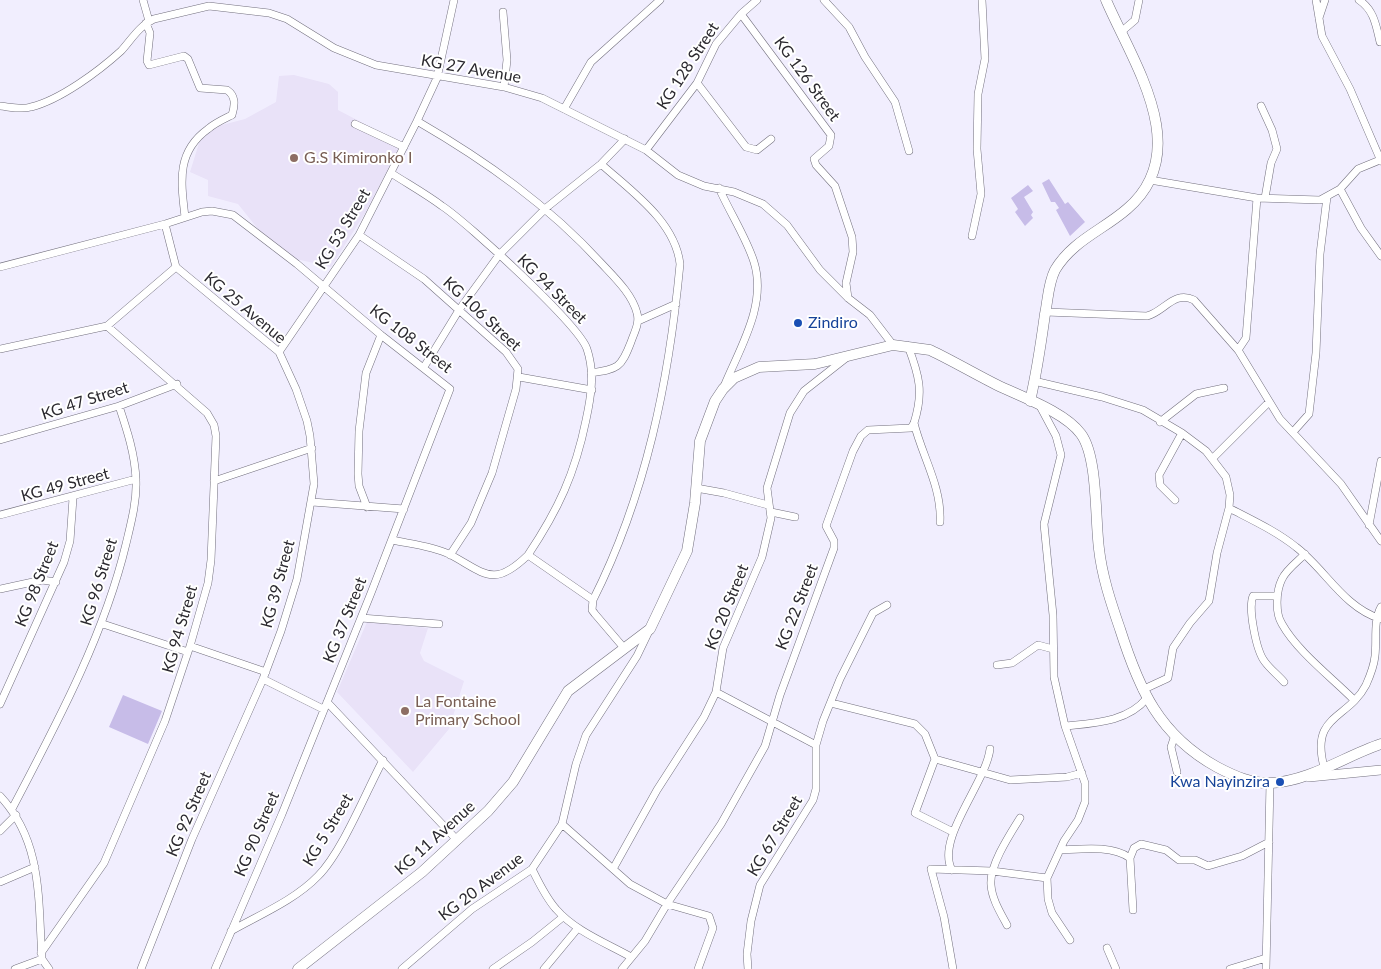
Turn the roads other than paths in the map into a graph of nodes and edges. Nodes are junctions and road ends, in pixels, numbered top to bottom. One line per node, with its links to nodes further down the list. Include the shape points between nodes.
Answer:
1 (143, 0): 18 (street)
2 (202, 0): 13 (street)
3 (454, 0): 22 (street, KG 53 Street)
4 (757, 0): 15 (street, KG 128 Street)
5 (824, 0): 34 (street, via 849,27 892,96)
6 (982, 0): 48 (street, via 985,59 978,94 977,150 981,194)
7 (1106, 0): 20 (main road)
8 (1139, 0): 20 (street, via 1135,20)
9 (1316, 0): 17 (street)
10 (1325, 0): 17 (street)
11 (1359, 0): 19 (street, via 1367,5)
12 (656, 1): 27 (street, via 591,62)
13 (209, 6): 18 (street, KG 27 Avenue); 22 (street, KG 27 Avenue, via 244,8 278,15 355,58)
14 (503, 12): 24 (street)
15 (741, 14): 23 (street, KG 128 Street, via 716,44); 54 (street, KG 126 Street, via 831,135 829,146 814,159 834,186 852,237 846,283)
16 (1381, 15): 19 (street)
17 (1318, 20): 35 (street, via 1322,36 1350,89)
18 (147, 22): 25 (street, KG 27 Avenue, via 120,51 49,101 23,108); 45 (street, via 149,64 184,56 200,88 227,90 234,98 232,115 209,128 186,152 182,180)
19 (1376, 24): 21 (street)
20 (1121, 32): 38 (main road, via 1156,119 1158,155)
21 (1380, 42)
22 (437, 78): 24 (street, KG 27 Avenue); 28 (street, KG 53 Street)
23 (697, 83): 31 (street, via 746,147 757,150); 33 (street, KG 128 Street)
24 (504, 88): 27 (street, KG 27 Avenue, via 534,95)
25 (0, 106)
26 (1261, 106): 42 (street, via 1277,149)
27 (564, 109): 30 (street, KG 27 Avenue)
28 (416, 121): 32 (street, KG 53 Street); 44 (street, via 491,166)
29 (355, 124): 32 (street)
30 (624, 139): 33 (street, KG 27 Avenue); 36 (street)
31 (771, 140)
32 (404, 147): 37 (street, KG 53 Street)
33 (646, 150): 39 (street, KG 27 Avenue, via 678,175 704,186)
34 (909, 151)
35 (1381, 160): 40 (street, via 1358,169)
36 (601, 164): 44 (street); 55 (street, via 660,220 671,236 679,252 680,264)
37 (391, 173): 47 (street, KG 53 Street); 49 (street, KG 94 Street, via 444,206)
38 (1150, 180): 41 (street); 57 (main road, via 1127,209 1082,240 1056,269)
39 (719, 188): 54 (street, KG 27 Avenue, via 753,199 771,211); 73 (street, via 751,256 758,287 754,312)
40 (1340, 189): 43 (street); 50 (street)
41 (1257, 198): 42 (street); 64 (street, via 1246,338)
42 (1265, 198): 43 (street)
43 (1328, 198): 81 (street, via 1320,254 1316,353 1309,414)
44 (546, 208): 49 (street); 58 (street, via 628,294)
45 (185, 217): 46 (street, KG 108 Street); 53 (street, KG 108 Street, via 212,211 233,215)
46 (165, 224): 51 (street); 52 (street)
47 (359, 234): 53 (street, KG 53 Street); 56 (street, KG 106 Street, via 424,279)
48 (972, 236)
49 (499, 255): 56 (street); 68 (street, KG 94 Street, via 567,320 582,339)
50 (1381, 256)
51 (0, 267)
52 (176, 267): 59 (street); 65 (street, KG 25 Avenue)
53 (324, 286): 60 (street, KG 108 Street); 65 (street, KG 53 Street)
54 (848, 298): 61 (street, KG 27 Avenue, via 870,315)
55 (676, 304): 58 (street); 109 (street, via 667,370 639,492)
56 (458, 310): 67 (street); 69 (street, KG 106 Street, via 506,352 518,369)
57 (1046, 312): 64 (street, via 1148,316 1174,299 1190,298); 70 (main road)
58 (638, 321): 68 (street, via 619,367)
59 (107, 326): 63 (street); 71 (street, KG 94 Street)
60 (381, 335): 67 (street, KG 108 Street); 93 (street, via 366,373 359,431 359,486)
61 (893, 345): 62 (main road); 66 (main road)
62 (908, 346): 75 (main road, via 930,350); 80 (street, via 918,372 921,392)
63 (0, 350)
64 (1238, 350): 76 (street)
65 (279, 352): 84 (street, KG 25 Avenue, via 304,410)
66 (847, 358): 73 (main road, via 815,364 759,367 734,378); 96 (street, KG 20 Street, via 804,391 790,413 767,488)
67 (424, 367): 95 (street, KG 108 Street, via 450,389)
68 (591, 373): 74 (street, KG 94 Street)
69 (519, 377): 74 (street); 104 (street, KG 106 Street, via 483,497)
70 (1034, 381): 75 (main road); 79 (street, via 1122,403 1143,410)
71 (177, 384): 77 (street, KG 47 Street); 88 (street, KG 94 Street, via 207,413 214,425)
72 (1224, 388): 79 (street, via 1196,394)
73 (723, 389): 89 (main road, via 700,441)
74 (592, 390): 105 (street, KG 94 Street, via 572,477 545,530)
75 (1030, 401): 78 (main road)
76 (1268, 402): 81 (street); 85 (street)
77 (119, 406): 83 (street, KG 47 Street); 87 (street, KG 96 Street, via 132,448)
78 (1040, 406): 119 (street, via 1056,436 1061,454 1044,524); 126 (main road, via 1072,424 1089,448 1100,557 1116,619)
79 (1160, 422): 82 (street)
80 (914, 423): 99 (street, via 936,486 941,506); 131 (street, KG 22 Street, via 911,428 903,430 868,430 857,442 826,526 834,548 785,679)
81 (1293, 432): 100 (street, via 1341,484)
82 (1182, 433): 85 (street); 91 (street, via 1159,475 1160,484)
83 (0, 440)
84 (312, 448): 88 (street); 92 (street, KG 25 Avenue)
85 (1213, 458): 94 (street, via 1226,477)
86 (1381, 461): 100 (street)
87 (136, 480): 90 (street, KG 49 Street); 114 (street, KG 96 Street, via 130,527)
88 (214, 481): 118 (street, KG 94 Street, via 208,583)
89 (696, 488): 96 (street, via 724,493); 116 (main road, via 687,551)
90 (73, 498): 97 (street, KG 49 Street); 106 (street, KG 98 Street, via 70,541)
91 (1175, 500)
92 (312, 502): 93 (street); 122 (street, KG 39 Street, via 290,604)
93 (368, 507): 95 (street)
94 (1229, 508): 103 (street, via 1272,530); 126 (street, via 1209,602 1174,648 1168,678)
95 (404, 509): 101 (street)
96 (770, 509): 98 (street); 125 (street, KG 20 Street, via 770,526 760,564 723,648)
97 (0, 515)
98 (795, 517)
99 (940, 522)
100 (1369, 525): 102 (street)
101 (392, 540): 104 (street); 112 (street, KG 37 Street)
102 (1381, 541)
103 (1305, 554): 108 (street, via 1282,578); 113 (street, via 1347,599)
104 (450, 555): 105 (street, via 490,575 508,572)
105 (528, 555): 109 (street)
106 (56, 582): 107 (street, via 42,580); 129 (street, KG 98 Street)
107 (0, 589)
108 (1277, 596): 124 (street, via 1253,596 1252,608 1260,654); 127 (street, via 1281,623 1297,644)
109 (593, 600): 117 (street, via 592,610)
110 (887, 605): 128 (street, KG 67 Street, via 873,612 840,679)
111 (1381, 607): 113 (street)
112 (361, 618): 115 (street); 130 (street, KG 37 Street)
113 (1379, 619): 120 (street)
114 (102, 624): 118 (street); 147 (street, KG 96 Street)
115 (439, 624)
116 (650, 629): 117 (main road, KG 11 Avenue); 149 (street, KG 20 Avenue, via 638,656 586,735)
117 (624, 648): 152 (main road, KG 11 Avenue, via 574,686 561,700 512,782 488,811)
118 (189, 649): 122 (street); 171 (street, KG 94 Street, via 165,721 104,863)
119 (1053, 649): 121 (street, via 1038,645 1012,663); 132 (street, via 1054,677)
120 (1378, 657): 127 (street, via 1364,688)
121 (997, 665)
122 (266, 672): 123 (street, KG 92 Street)
123 (263, 680): 130 (street); 176 (street, KG 92 Street, via 192,840)
124 (1284, 682)
125 (716, 692): 131 (street); 158 (street, KG 20 Street)
126 (1144, 694): 132 (street, via 1137,710 1125,715); 133 (main road)
127 (1354, 699): 139 (street, via 1334,716 1322,738 1320,746)
128 (832, 703): 135 (street, KG 67 Street); 137 (street, via 915,724 926,734)
129 (0, 704)
130 (325, 706): 138 (street); 168 (street, KG 90 Street)
131 (772, 724): 135 (street); 163 (street, KG 22 Street, via 762,752 721,824)
132 (1065, 726): 143 (street)
133 (1175, 735): 142 (street, via 1171,747); 145 (main road, via 1188,748 1224,771 1246,780)
134 (1381, 744): 139 (main road)
135 (816, 745): 184 (street, KG 67 Street, via 813,800 760,885 751,921)
136 (990, 749): 141 (street)
137 (934, 759): 141 (street); 151 (street, via 915,813)
138 (383, 760): 152 (street); 168 (street, KG 5 Street, via 317,877 289,898)
139 (1324, 767): 144 (main road)
140 (1381, 770): 144 (street)
141 (983, 772): 143 (street, via 1020,781); 151 (street)
142 (1177, 772)
143 (1082, 773): 154 (street, via 1085,802)
144 (1291, 780): 145 (main road)
145 (1270, 783): 153 (street)
146 (0, 796): 147 (street)
147 (14, 812): 150 (street, KG 96 Street); 156 (street, via 30,844)
148 (1020, 818): 160 (street)
149 (562, 824): 157 (street, KG 20 Avenue); 158 (street)
150 (0, 831)
151 (953, 832): 159 (street, via 947,851 947,862)
152 (457, 840): 178 (main road, KG 11 Avenue, via 422,872)
153 (1269, 842): 155 (street, via 1242,856 1211,866 1195,860 1179,860 1166,850 1141,844 1134,848); 173 (street)
154 (1060, 850): 155 (street, via 1108,850); 161 (street)
155 (1130, 858): 164 (street)
156 (35, 867): 162 (street); 171 (street)
157 (532, 869): 165 (street, via 549,900); 179 (street, KG 20 Avenue, via 460,919)
158 (613, 869): 163 (street, via 630,884)
159 (952, 870): 160 (street); 185 (street, via 935,868 930,871 944,917)
160 (992, 872): 161 (street); 166 (street, via 992,894)
161 (1047, 878): 169 (street, via 1052,913)
162 (0, 882)
163 (667, 904): 172 (street, KG 22 Street, via 645,941); 183 (street, via 712,919 713,928)
164 (1133, 910)
165 (563, 917): 167 (street); 180 (street)
166 (1007, 925)
167 (578, 928): 172 (street); 181 (street)
168 (231, 931): 177 (street, KG 90 Street)
169 (1070, 940)
170 (1107, 948): 186 (street)
171 (42, 956): 174 (street); 175 (street)
172 (631, 957): 182 (street, KG 22 Street)
173 (1266, 958): 187 (street); 188 (street)
174 (15, 969)
175 (49, 969)
176 (141, 969)
177 (215, 969)
178 (298, 969)
179 (402, 969)
180 (493, 969)
181 (544, 969)
182 (622, 969)
183 (698, 969)
184 (748, 969)
185 (953, 969)
186 (1116, 969)
187 (1230, 969)
188 (1266, 969)

